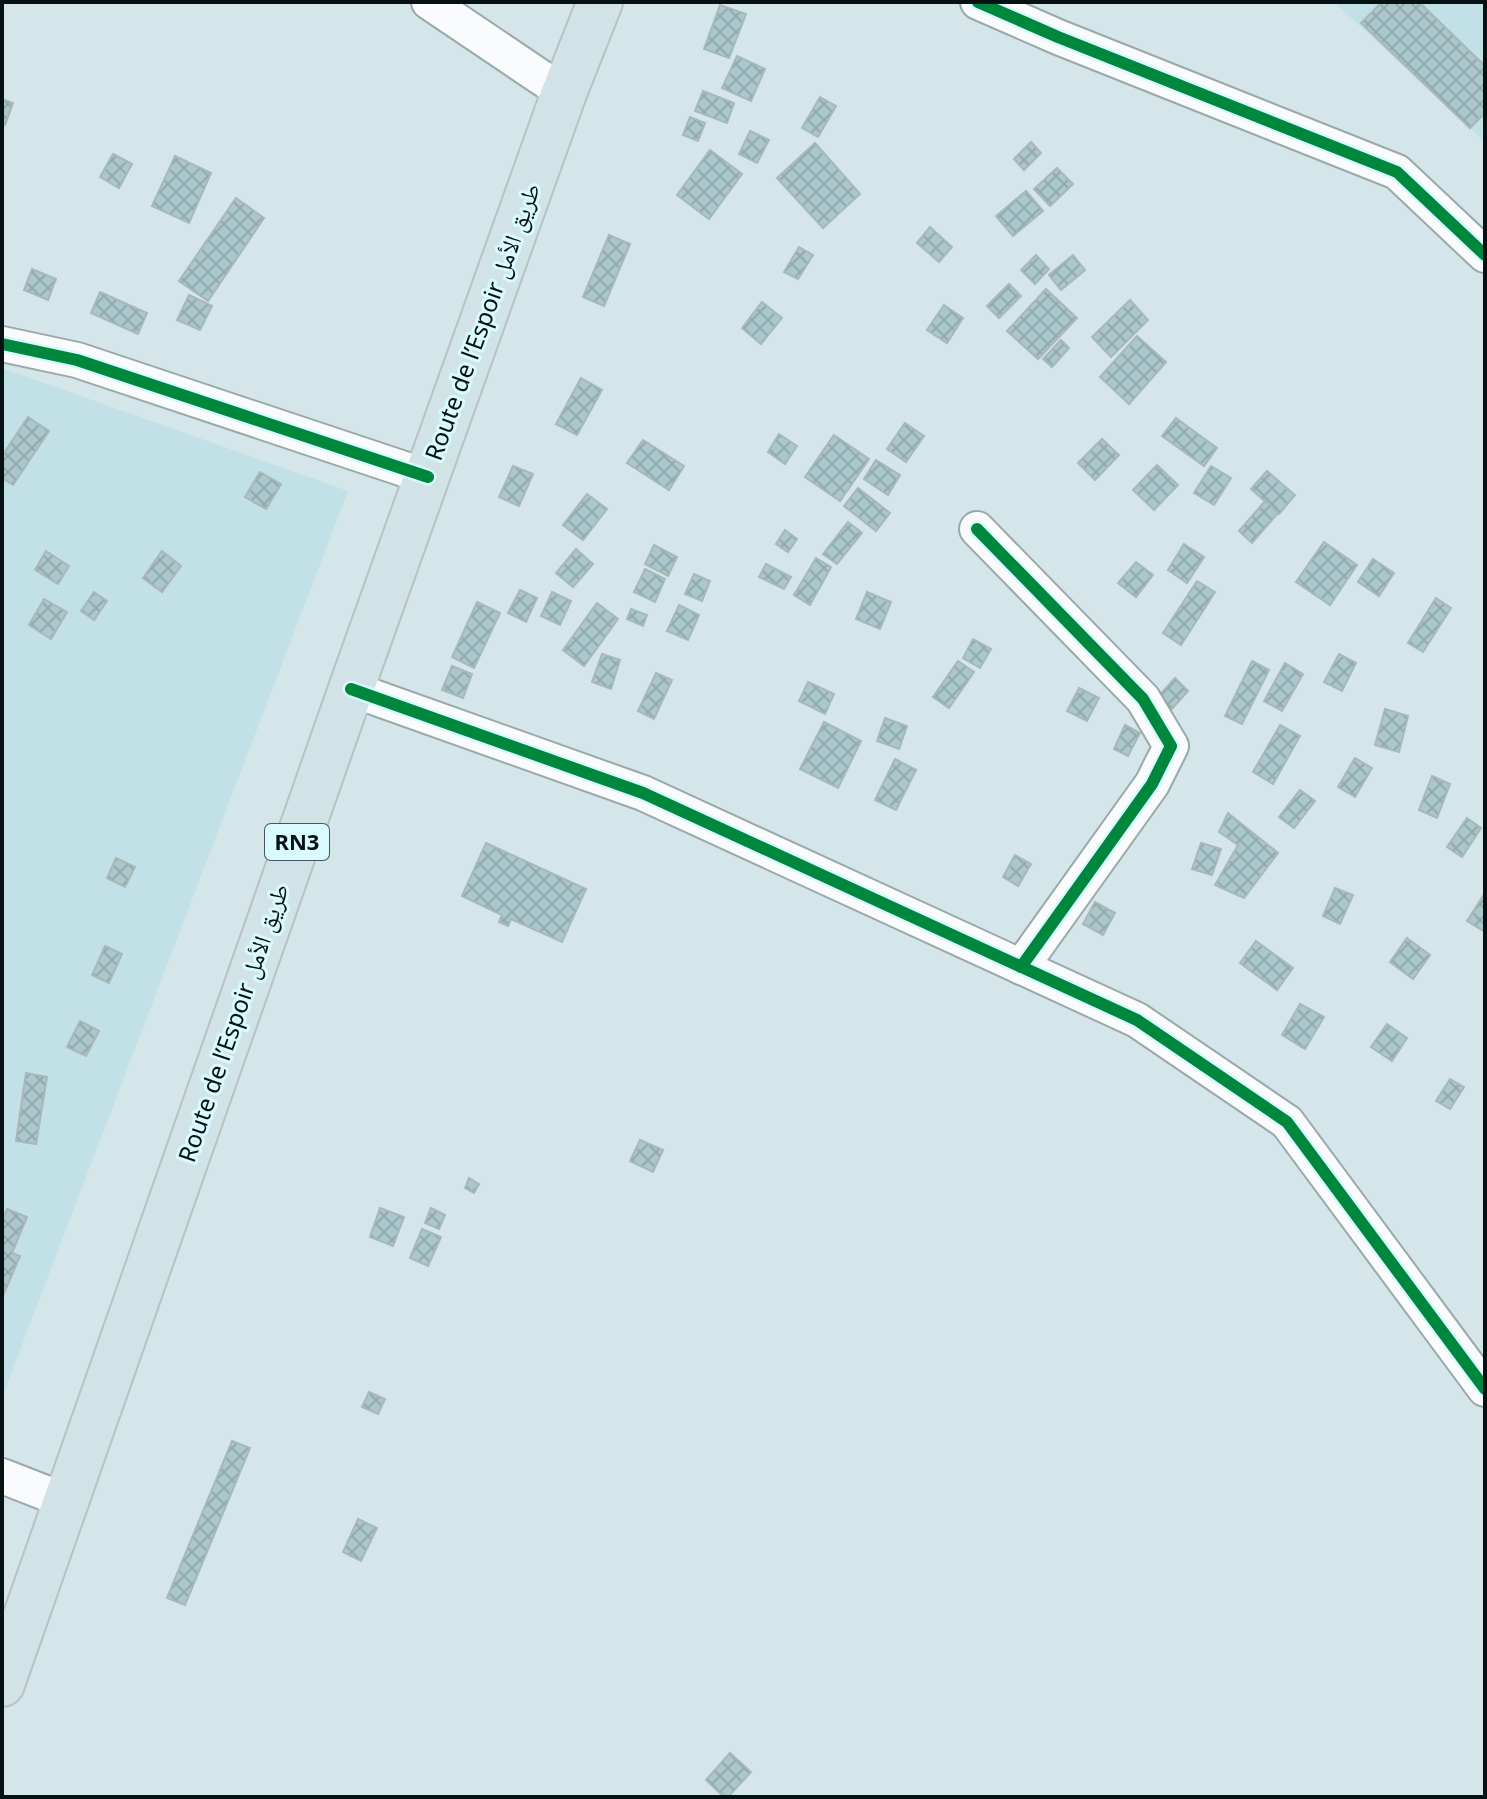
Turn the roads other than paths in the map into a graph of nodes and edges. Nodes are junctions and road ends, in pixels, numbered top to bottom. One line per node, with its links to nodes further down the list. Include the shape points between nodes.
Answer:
1 (429, 2): 4 (street)
2 (600, 2): 4 (highway, Route de l’Espoir طريق الأمل / RN3)
3 (978, 2): 5 (street, via 1397,172)
4 (564, 93): 7 (highway, Route de l’Espoir طريق الأمل / RN3)
5 (1485, 255)
6 (2, 344): 7 (street, via 77,360)
7 (428, 477): 9 (highway, Route de l’Espoir طريق الأمل / RN3)
8 (977, 529): 10 (street, via 1143,699 1171,746 1152,784)
9 (351, 689): 10 (street, via 643,793); 13 (highway, Route de l’Espoir طريق الأمل / RN3)
10 (1021, 967): 11 (street, via 1137,1020 1287,1122)
11 (1485, 1389)
12 (2, 1476): 13 (street)
13 (66, 1501): 14 (highway, Route de l’Espoir طريق الأمل / RN3)
14 (2, 1684)

